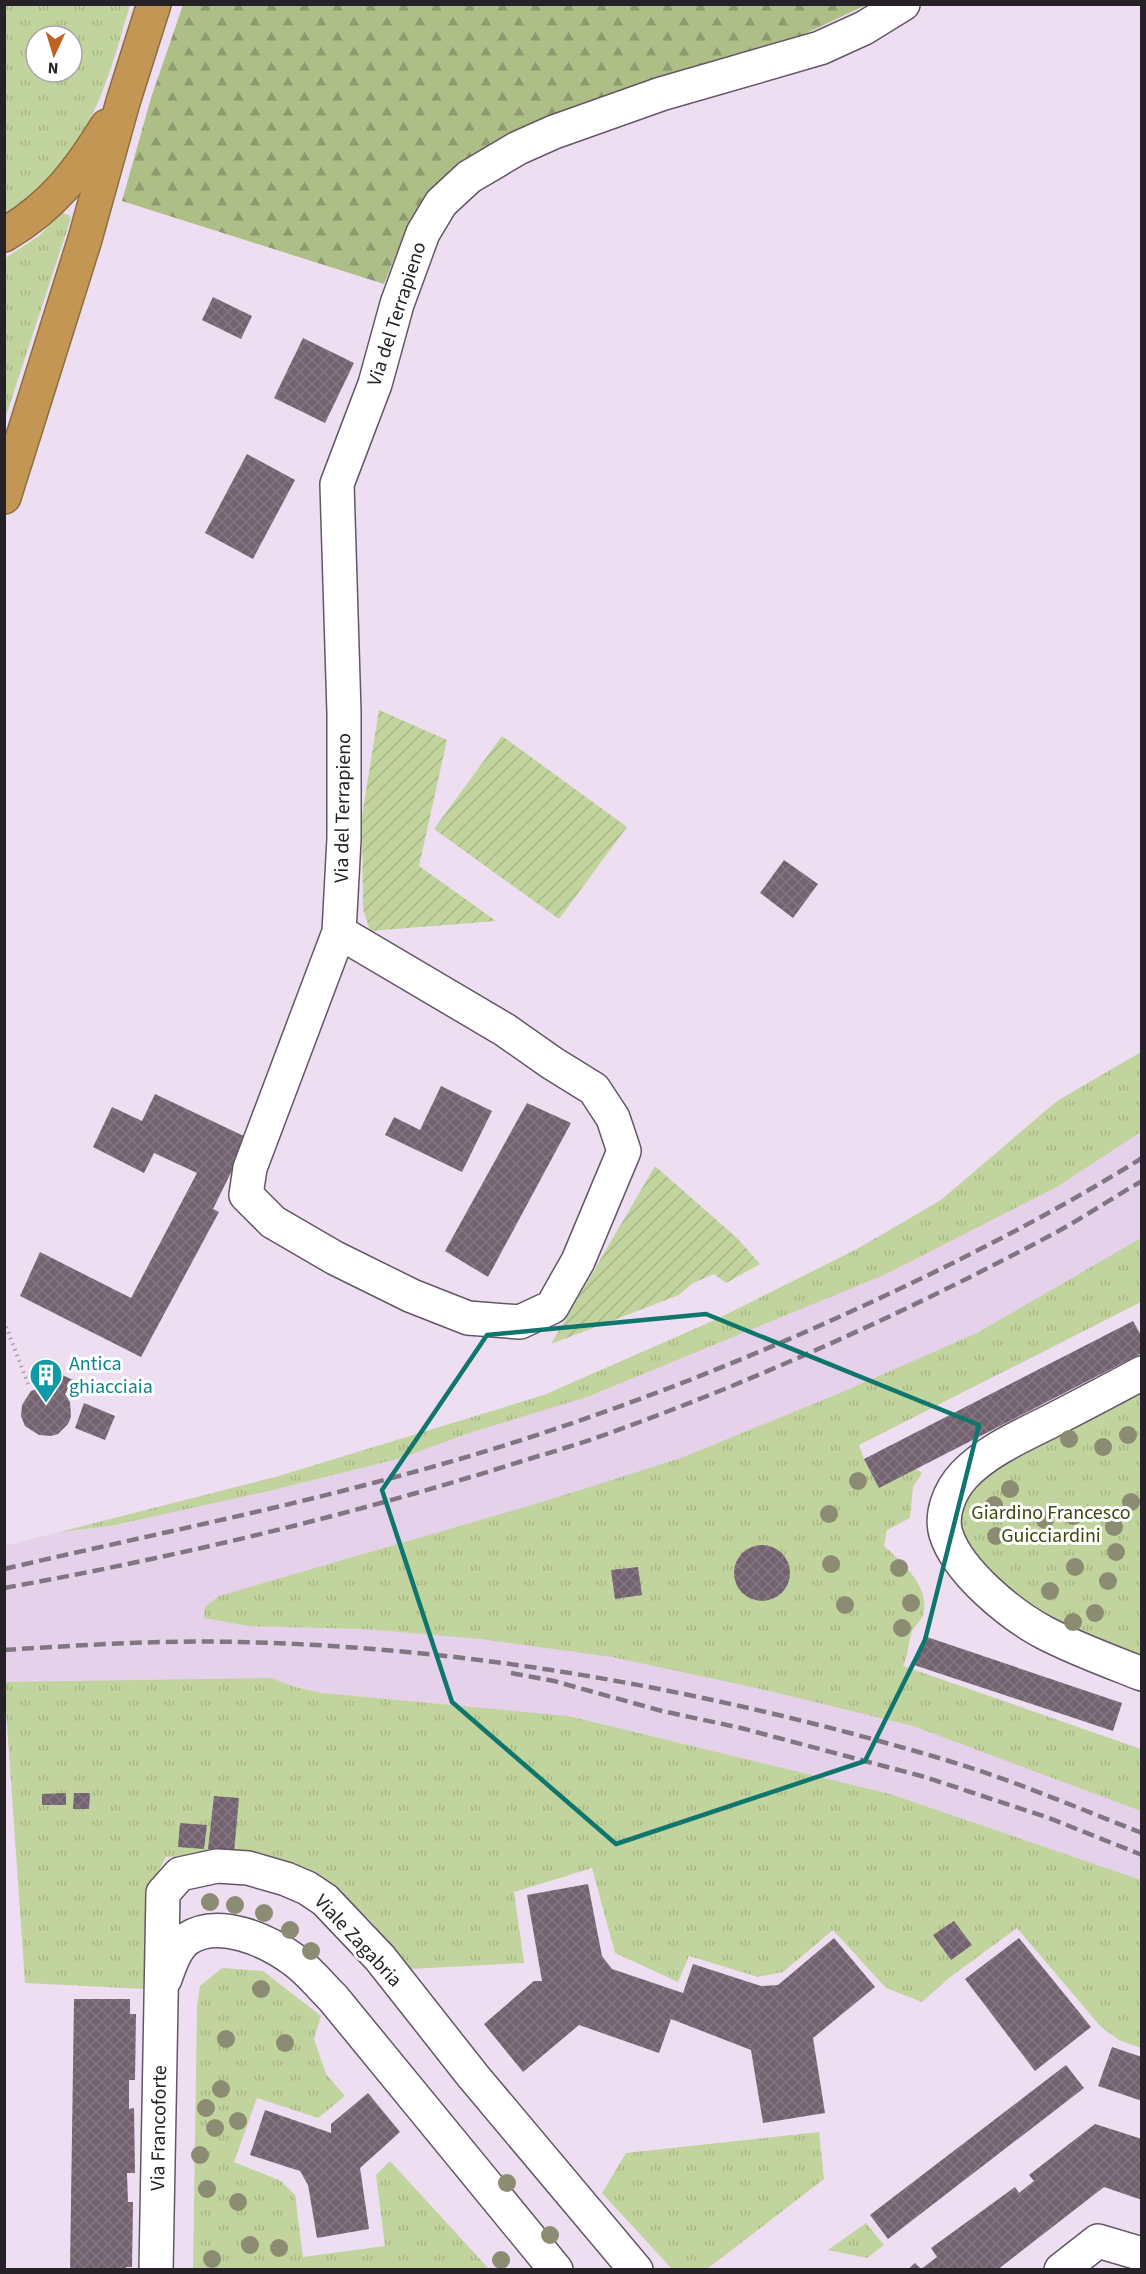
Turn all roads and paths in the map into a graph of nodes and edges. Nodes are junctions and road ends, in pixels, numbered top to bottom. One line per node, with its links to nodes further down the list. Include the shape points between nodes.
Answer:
1 (154, 4): 3 (highway)
2 (903, 4): 6 (street, Via del Terrapieno, via 820,48 712,78 554,132 469,177 441,203 423,233 397,304 375,384 337,484 344,713)
3 (123, 102): 4 (highway, via 53,200); 5 (highway, via 85,239)
4 (4, 235)
5 (4, 497)
6 (339, 932): 6 (street, Via del Terrapieno, via 250,1168 246,1195 273,1222 335,1258 468,1318 520,1322 552,1307 578,1262 624,1151 613,1118 594,1089 505,1030)
7 (4, 1321): 9 (path)
8 (1142, 1373): 10 (street, via 1000,1447 964,1476 952,1492 945,1521 946,1533 963,1564 1022,1619 1061,1641)
9 (28, 1384)
10 (1142, 1674)
11 (163, 1986): 13 (street, Via Francoforte); 14 (street, via 172,1958 187,1940 211,1929 257,1937 295,1960 333,1998); 15 (street, Viale Zagabria, via 163,1893 180,1874 217,1866 248,1868 307,1888 325,1900 380,1958)
12 (1142, 2254): 16 (street, via 1098,2241)
13 (156, 2270)
14 (556, 2270)
15 (636, 2270)
16 (1060, 2270)

